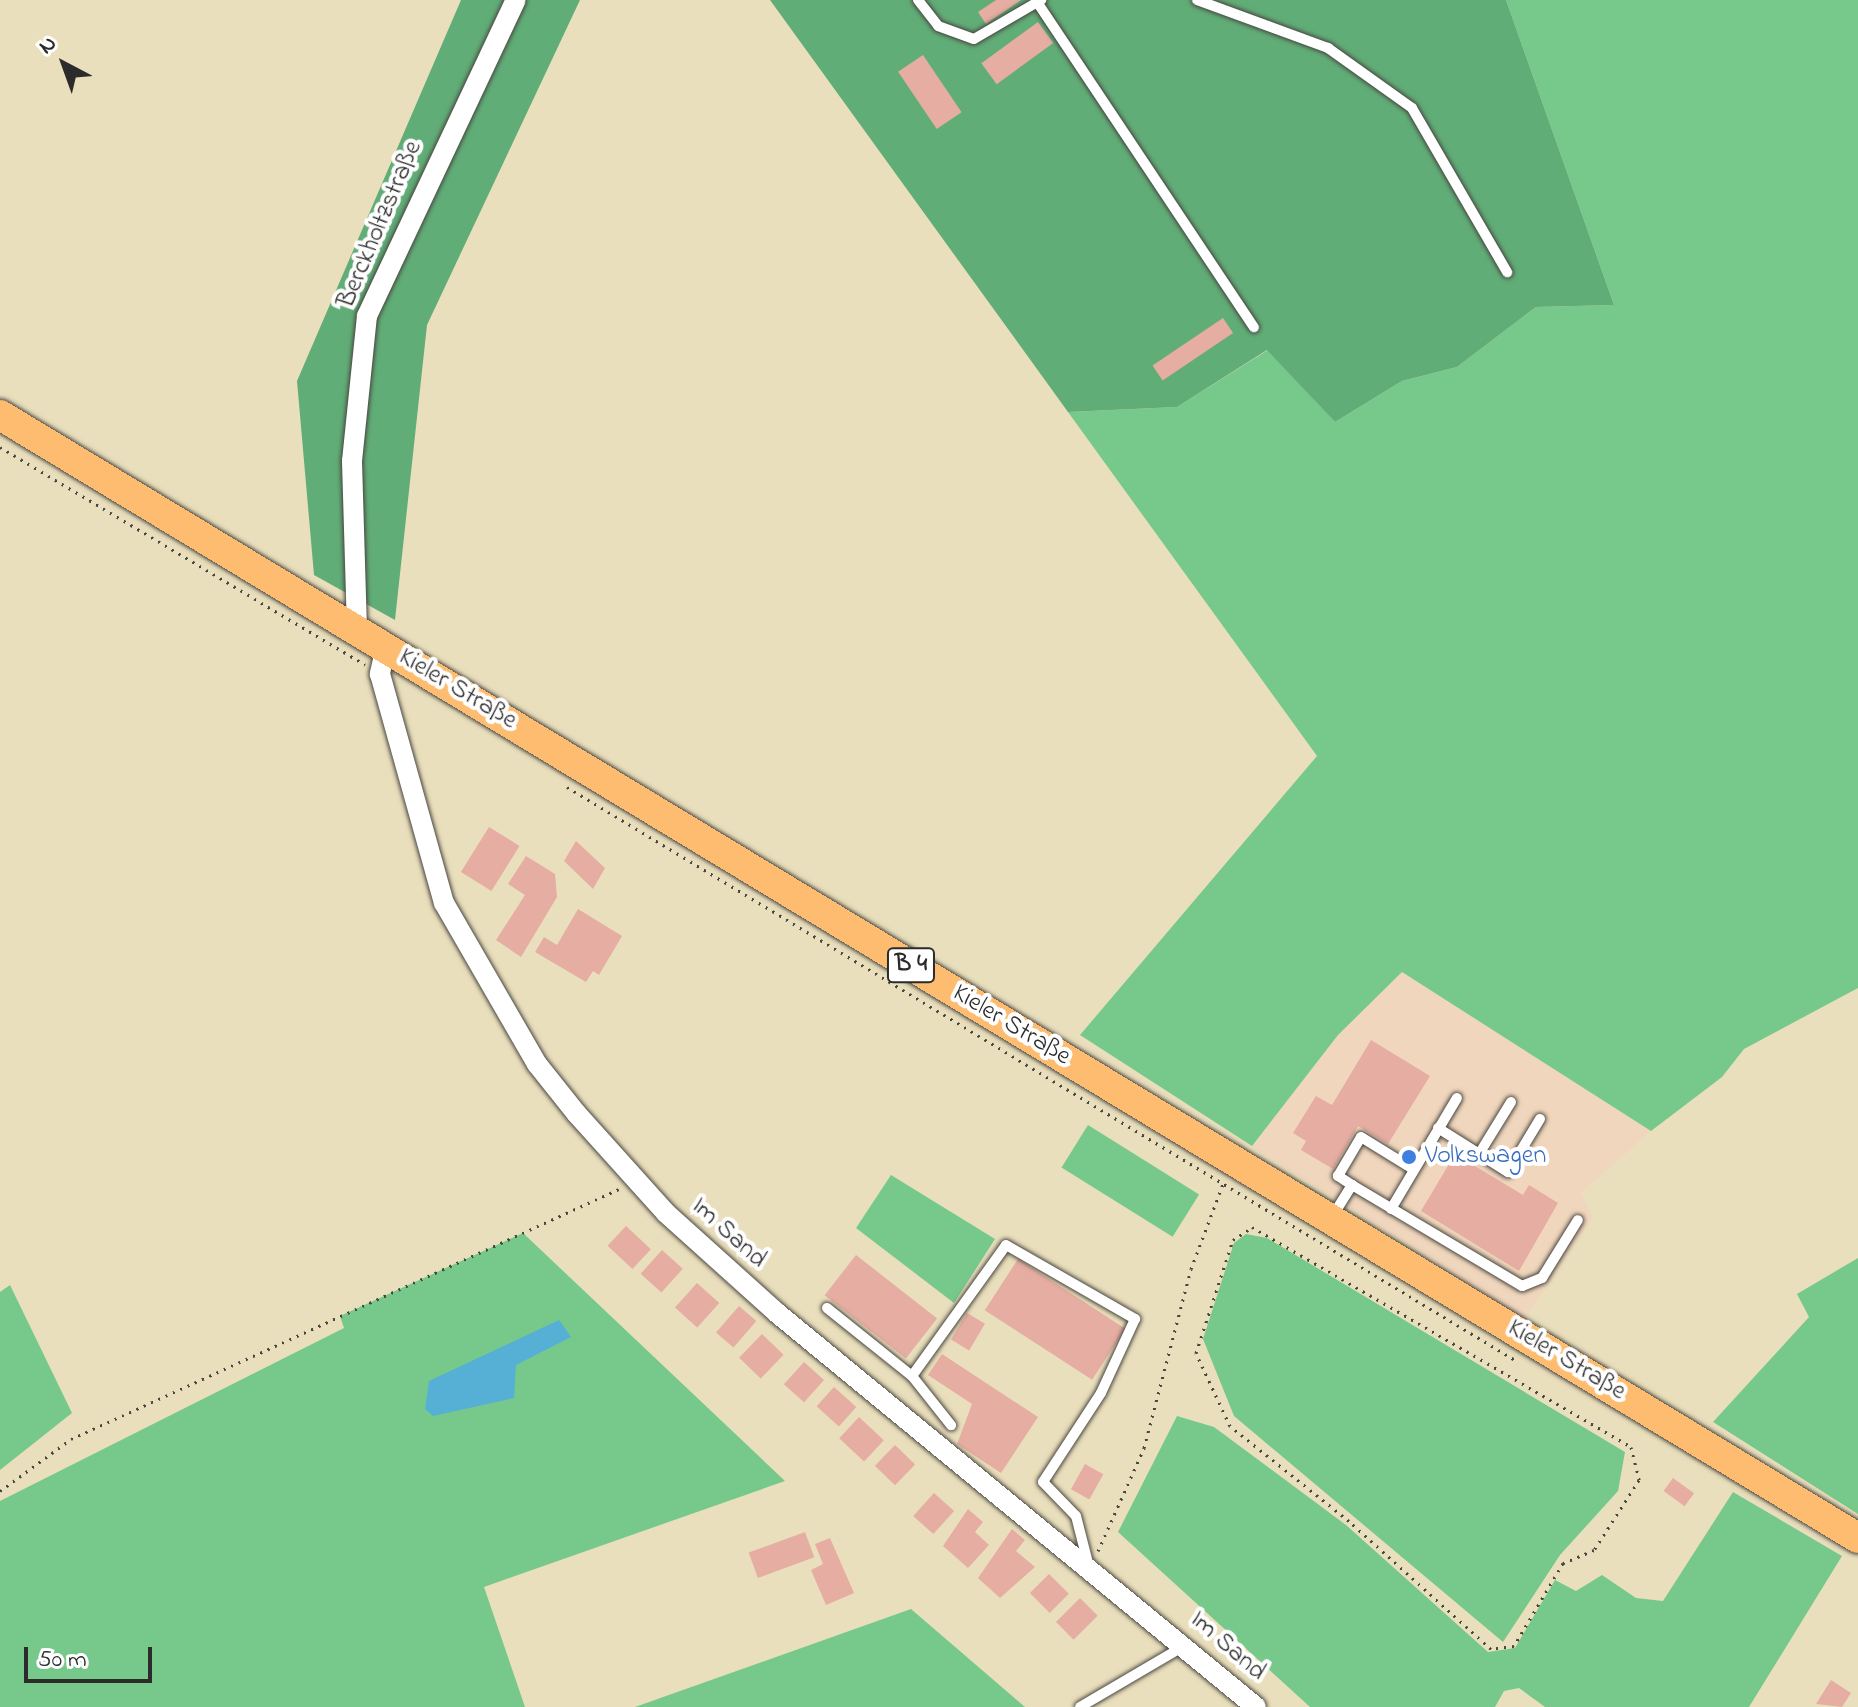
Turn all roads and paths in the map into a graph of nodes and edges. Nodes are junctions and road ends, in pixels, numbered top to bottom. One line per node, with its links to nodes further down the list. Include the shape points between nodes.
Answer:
1 (516, 0): 8 (street, Berckholtzstraße, via 367,316 352,461)
2 (918, 0): 4 (lane, via 938,26 974,39)
3 (1197, 0): 5 (lane, via 1328,48 1412,108)
4 (1039, 1): 6 (lane)
5 (1507, 272)
6 (1254, 327)
7 (0, 415): 8 (main road, Kieler Straße / B 4)
8 (357, 630): 9 (main road, Kieler Straße / B 4)
9 (386, 647): 15 (main road, Kieler Straße / B 4); 17 (street, Im Sand, via 380,674 444,903 537,1064)
10 (1457, 1098): 13 (lane)
11 (1511, 1102): 14 (lane)
12 (1540, 1119): 14 (lane, via 1508,1172)
13 (1438, 1128): 14 (lane); 16 (lane)
14 (1479, 1154)
15 (1235, 1161): 20 (main road, Kieler Straße / B 4); 28 (path, via 1191,1269 1144,1448)
16 (1413, 1169): 18 (lane, via 1361,1137 1338,1176); 19 (lane)
17 (636, 1180): 26 (path, via 71,1439); 28 (street, Im Sand, via 946,1458)
18 (1352, 1185): 19 (lane); 20 (lane)
19 (1391, 1209): 21 (lane, via 1522,1286 1542,1278)
20 (1331, 1219): 27 (main road, Kieler Straße / B 4)
21 (1578, 1220)
22 (827, 1308): 24 (lane)
23 (1196, 1353): 23 (path, via 1233,1240 1252,1227 1631,1447 1639,1480 1594,1550 1563,1563 1514,1646 1491,1649 1230,1426)
24 (912, 1376): 25 (lane); 28 (lane, via 1006,1245 1135,1319 1101,1393 1043,1482 1076,1516)
25 (951, 1425)
26 (0, 1491)
27 (1858, 1538)
28 (1090, 1569): 29 (street, Im Sand)
29 (1186, 1645): 30 (lane); 31 (street, Im Sand)
30 (1080, 1707)
31 (1256, 1707)

